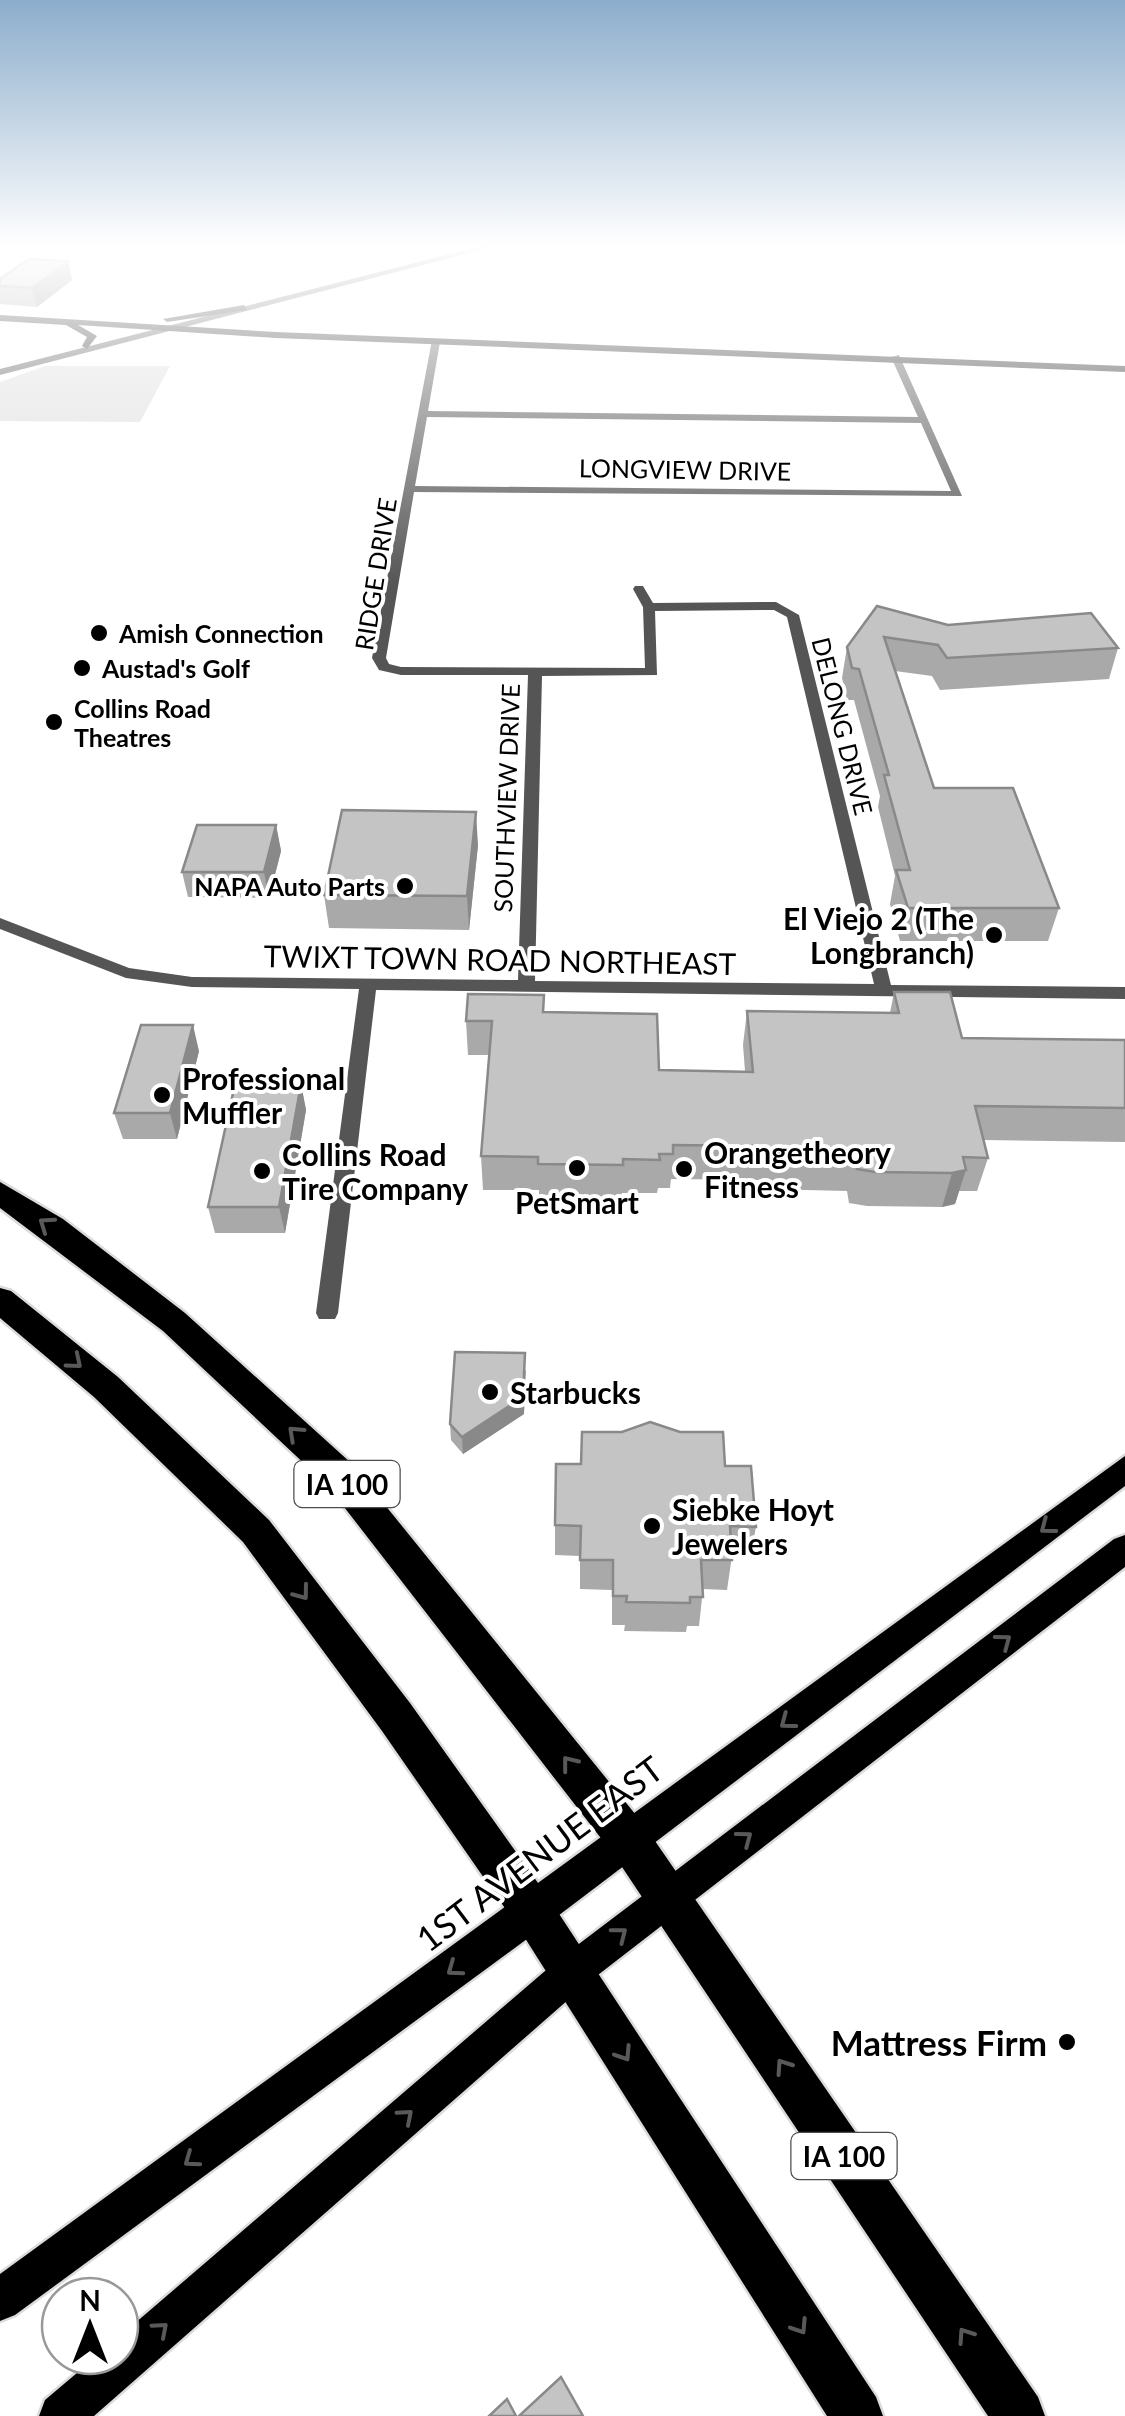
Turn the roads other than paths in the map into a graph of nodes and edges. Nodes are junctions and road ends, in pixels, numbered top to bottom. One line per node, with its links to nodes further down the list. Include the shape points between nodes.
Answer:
1 (44, 359): 6 (street)
2 (433, 359): 7 (street, RIDGE DRIVE)
3 (897, 359): 8 (street)
4 (929, 359): 5 (main road)
5 (1125, 369)
6 (0, 372)
7 (425, 414): 8 (street); 9 (street, RIDGE DRIVE)
8 (924, 420): 9 (street, LONGVIEW DRIVE, via 958,494)
9 (411, 489): 12 (street, RIDGE DRIVE, via 380,658 384,667)
10 (640, 589): 11 (street)
11 (649, 607): 12 (street, RIDGE DRIVE, via 652,672); 16 (street, DELONG DRIVE, via 776,606 793,615)
12 (535, 671): 15 (street, SOUTHVIEW DRIVE)
13 (2, 924): 14 (street, TWIXT TOWN ROAD NORTHEAST, via 126,973 192,982)
14 (368, 987): 15 (street, TWIXT TOWN ROAD NORTHEAST); 20 (street)
15 (526, 988): 16 (street, TWIXT TOWN ROAD NORTHEAST)
16 (884, 992): 17 (street, TWIXT TOWN ROAD NORTHEAST)
17 (1125, 992)
18 (0, 1193): 23 (highway, IA 100, one-way to 18, via 338,1474 174,1322)
19 (0, 1300): 25 (highway, IA 100, one-way to 25, via 106,1387 256,1531)
20 (326, 1313)
21 (1125, 1469): 23 (main road, 1ST AVENUE EAST, one-way to 23)
22 (1125, 1550): 24 (main road, one-way to 22)
23 (629, 1840): 24 (highway, IA 100); 25 (main road, 1ST AVENUE EAST)
24 (668, 1896): 26 (main road, one-way to 24); 30 (highway, IA 100, one-way to 24)
25 (533, 1912): 26 (highway, IA 100); 27 (main road, 1ST AVENUE EAST, one-way to 27)
26 (572, 1972): 28 (main road, one-way to 26); 29 (highway, IA 100, one-way to 29)
27 (0, 2300)
28 (61, 2416)
29 (857, 2416)
30 (1019, 2416)

